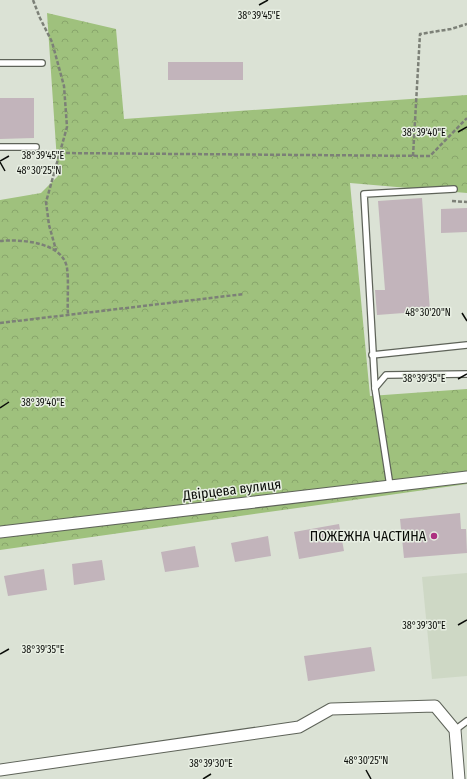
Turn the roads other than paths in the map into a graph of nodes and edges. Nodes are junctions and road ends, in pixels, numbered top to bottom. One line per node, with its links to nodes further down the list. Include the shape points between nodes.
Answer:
1 (0, 63): 2 (lane)
2 (42, 63)
3 (0, 147): 4 (lane)
4 (36, 147)
5 (454, 189): 7 (lane, via 364,194)
6 (467, 345): 7 (lane)
7 (372, 355): 9 (lane)
8 (467, 374): 9 (lane, via 386,375)
9 (375, 388): 11 (lane)
10 (467, 477): 11 (street, Двірцева вулиця)
11 (390, 486): 12 (street, Двірцева вулиця)
12 (0, 532)
13 (467, 721): 14 (lane)
14 (455, 730): 15 (street, via 435,706 331,709 298,727); 16 (street)
15 (0, 770)
16 (460, 779)

